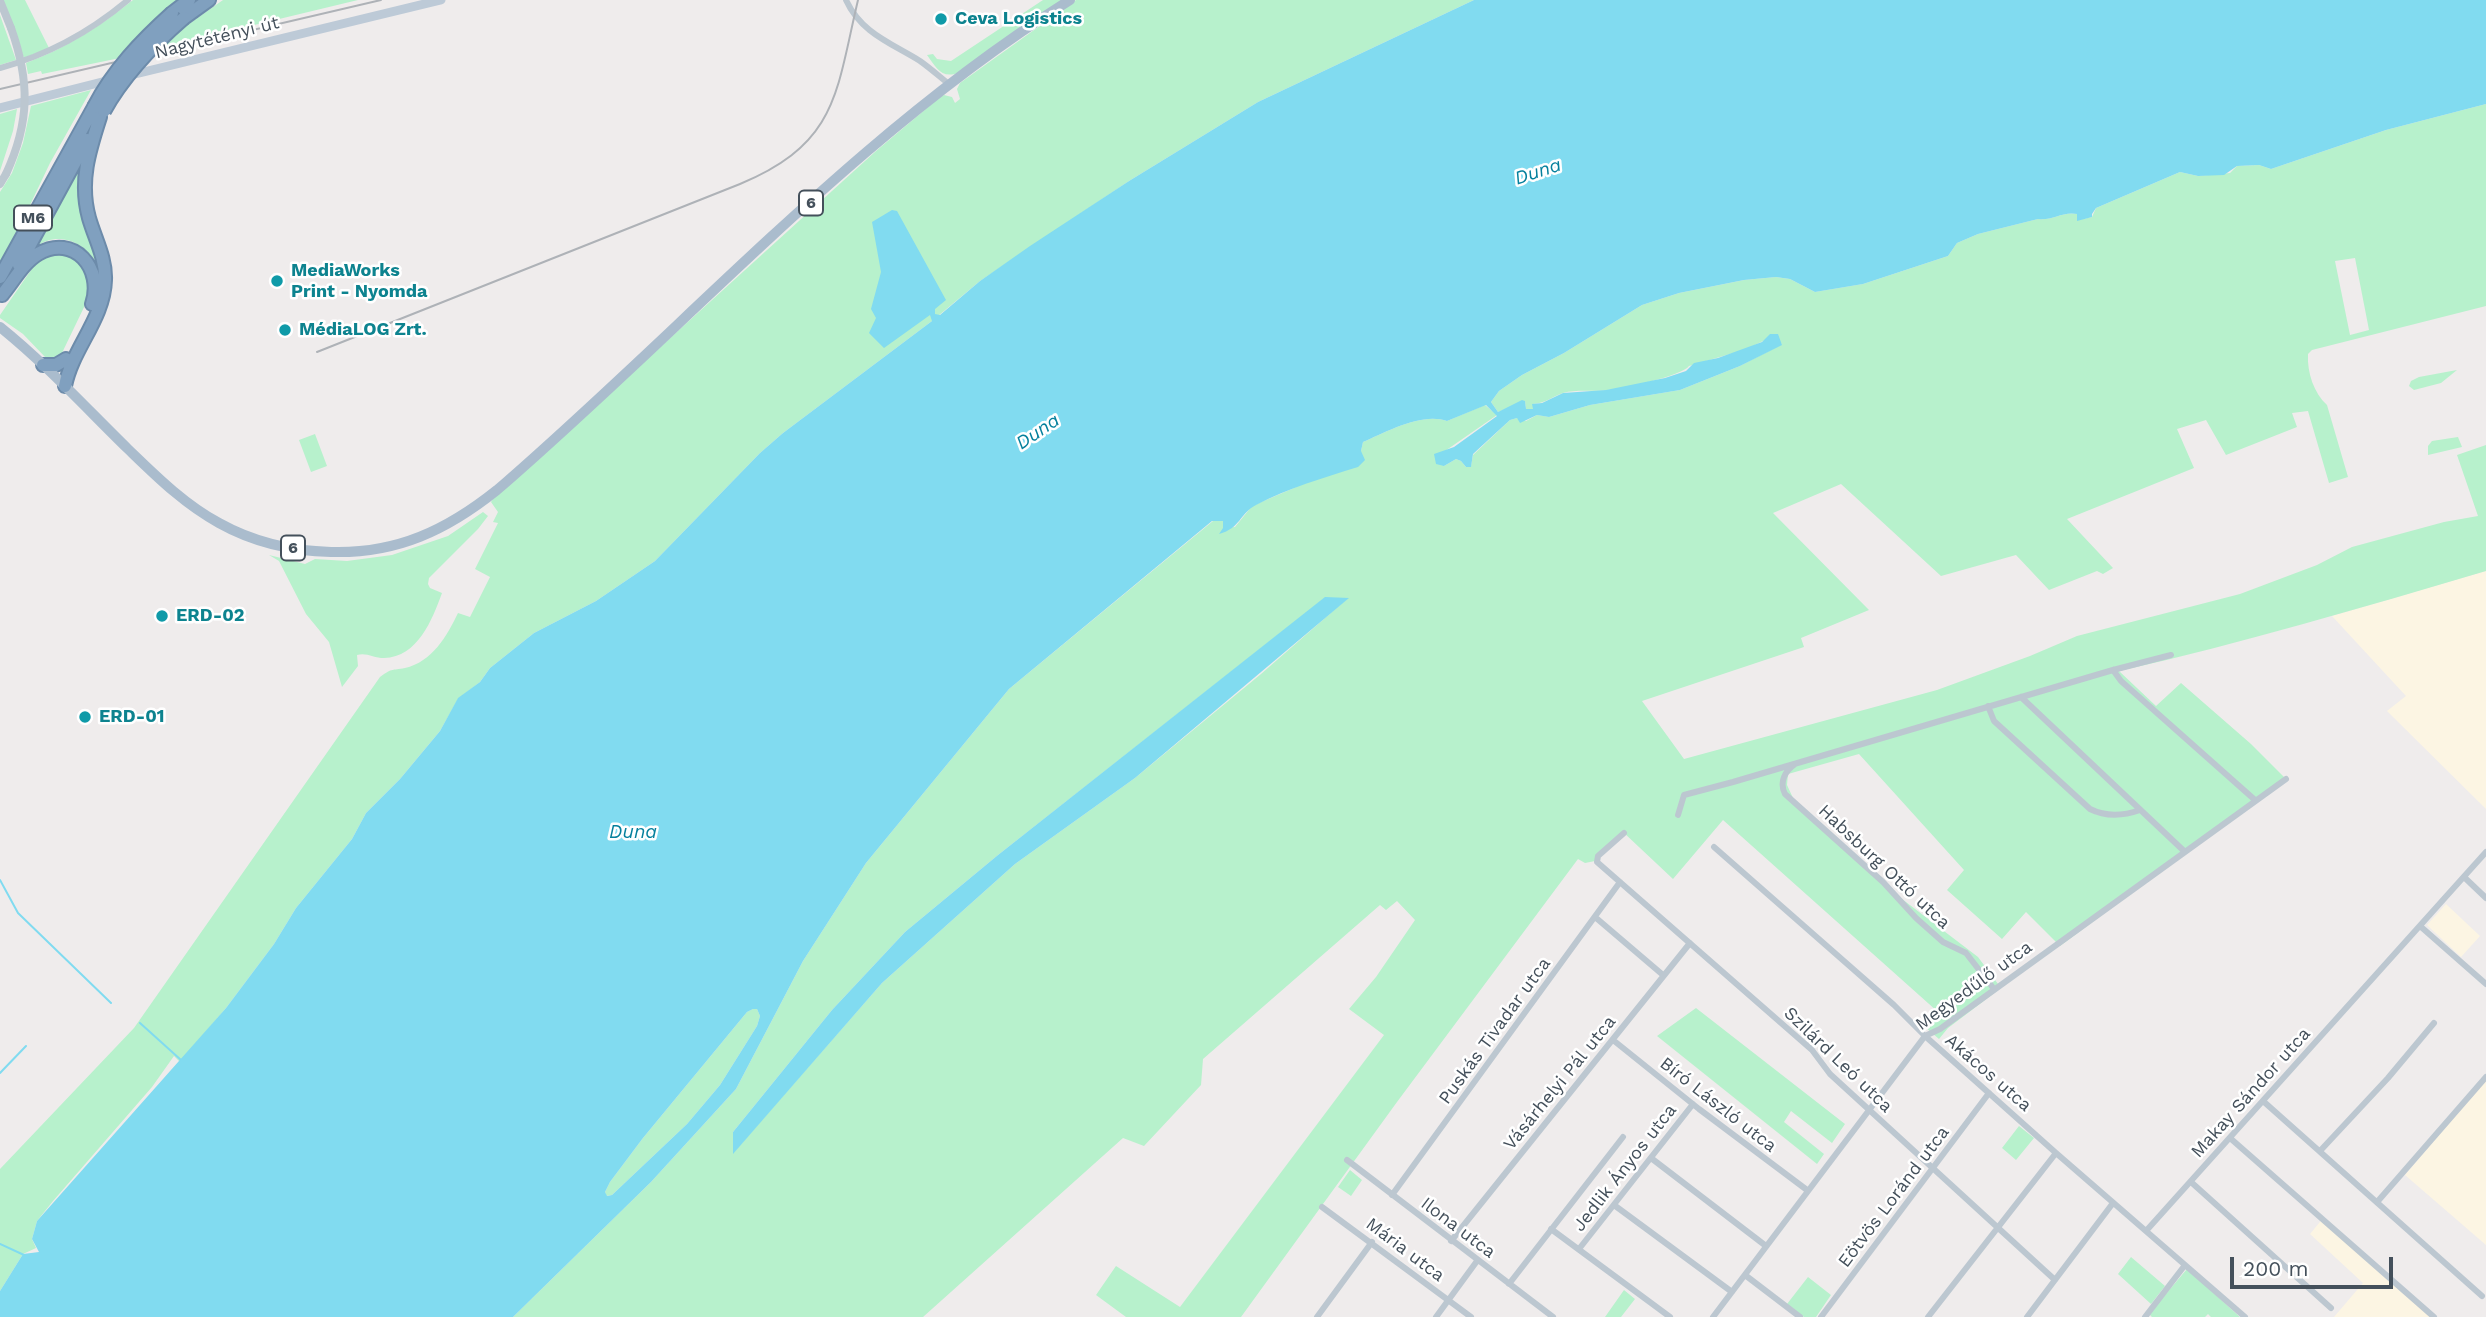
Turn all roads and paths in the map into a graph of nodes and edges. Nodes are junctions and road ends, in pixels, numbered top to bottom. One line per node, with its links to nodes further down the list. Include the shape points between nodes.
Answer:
1 (128, 0): 9 (street, via 55,48)
2 (189, 0): 8 (highway, M6)
3 (208, 0): 8 (highway, M6)
4 (441, 0): 11 (main road, Nagytétényi út)
5 (846, 0): 10 (street, via 867,29)
6 (1070, 0): 10 (main road, 6)
7 (0, 1): 13 (street, bridge, via 21,60 26,99 18,143)
8 (178, 16): 12 (highway, M6, bridge, via 145,38 115,73)
9 (0, 68)
10 (950, 85): 19 (main road, 6, via 809,204 510,479 458,519 422,537 347,553 311,552 250,537 219,523 174,492)
11 (0, 108)
12 (99, 112): 14 (highway, M6); 15 (highway, M6); 17 (highway, via 86,163 85,190 103,258 105,285)
13 (0, 184)
14 (0, 277)
15 (1, 297): 17 (highway, via 30,260 43,251 66,250 86,261 93,273 94,296)
16 (0, 327): 18 (main road, 6)
17 (68, 364): 18 (highway); 19 (highway)
18 (44, 365): 19 (main road, 6)
19 (61, 383)
20 (2171, 655): 21 (street)
21 (2113, 670): 22 (street); 26 (street)
22 (2021, 697): 23 (street); 27 (street)
23 (1988, 706): 24 (street); 27 (street, via 1992,719 2090,809 2117,815)
24 (1803, 760): 28 (street, via 1684,795); 41 (street, Habsburg Ottó utca, via 1786,772 1782,782 1785,794 1943,942 1966,953)
25 (2286, 779): 26 (street, Megyedűlő utca)
26 (2255, 800): 31 (street, Megyedűlő utca)
27 (2140, 810): 31 (street)
28 (1678, 815)
29 (1623, 834): 34 (street, Szilárd Leó utca, via 1597,862)
30 (1714, 847): 43 (street, Akácos utca)
31 (2184, 850): 41 (street, Megyedűlő utca)
32 (2486, 852): 33 (street, Makay Sándor utca)
33 (2463, 877): 35 (street); 37 (street, Makay Sándor utca)
34 (1620, 883): 36 (street, Puskás Tivadar utca); 38 (street, Szilárd Leó utca)
35 (2486, 898)
36 (1595, 916): 39 (street); 59 (street, Puskás Tivadar utca)
37 (2420, 926): 40 (street); 47 (street, Makay Sándor utca)
38 (1690, 943): 39 (street, Vásárhelyi Pál utca); 49 (street, Szilárd Leó utca, via 1812,1050 1821,1065)
39 (1663, 975): 44 (street, Vásárhelyi Pál utca)
40 (2486, 984)
41 (1994, 989): 43 (street, Megyedűlő utca)
42 (2434, 1023): 52 (street)
43 (1925, 1036): 46 (street, Akácos utca); 49 (street, Megyedűlő utca)
44 (1613, 1040): 48 (street, Bíró László utca); 67 (street, Vásárhelyi Pál utca)
45 (2486, 1077): 60 (street)
46 (1989, 1093): 53 (street, Akácos utca); 56 (street, Eötvös Loránd utca)
47 (2263, 1101): 51 (street, Makay Sándor utca); 52 (street)
48 (1693, 1104): 54 (street, Jedlik Ányos utca); 58 (street, Bíró László utca)
49 (1868, 1109): 56 (street, Szilárd Leó utca); 58 (street, Megyedűlő utca)
50 (1623, 1137): 65 (street)
51 (2231, 1138): 57 (street, Makay Sándor utca); 92 (street)
52 (2320, 1151): 60 (street)
53 (2056, 1153): 61 (street, Akácos utca); 64 (street)
54 (1651, 1158): 62 (street, Jedlik Ányos utca); 69 (street)
55 (1347, 1160): 59 (street, Ilona utca)
56 (1933, 1170): 64 (street, Szilárd Leó utca); 87 (street, Eötvös Loránd utca)
57 (2191, 1182): 66 (street, Makay Sándor utca); 79 (street)
58 (1807, 1190): 69 (street, Megyedűlő utca)
59 (1392, 1195): 67 (street, Ilona utca)
60 (2378, 1201): 77 (street)
61 (2113, 1203): 66 (street, Akácos utca); 74 (street)
62 (1614, 1205): 70 (street, Jedlik Ányos utca); 76 (street)
63 (1322, 1207): 68 (street, Mária utca)
64 (1996, 1228): 74 (street, Szilárd Leó utca); 88 (street)
65 (1551, 1229): 70 (street); 75 (street)
66 (2146, 1231): 72 (street, Akácos utca)
67 (1451, 1241): 71 (street, Ilona utca)
68 (1372, 1242): 78 (street, Mária utca); 80 (street)
69 (1766, 1246): 73 (street, Megyedűlő utca)
70 (1579, 1249): 84 (street)
71 (1477, 1261): 75 (street, Ilona utca); 78 (street)
72 (2185, 1265): 90 (street); 91 (street, Akácos utca)
73 (1745, 1275): 76 (street, Megyedűlő utca); 86 (street)
74 (2055, 1280): 89 (street)
75 (1509, 1284): 83 (street, Ilona utca)
76 (1732, 1292): 85 (street, Megyedűlő utca)
77 (2483, 1296)
78 (1448, 1300): 81 (street); 82 (street, Mária utca)
79 (2331, 1308)
80 (1317, 1317)
81 (1436, 1317)
82 (1471, 1317)
83 (1553, 1317)
84 (1670, 1317)
85 (1713, 1317)
86 (1800, 1317)
87 (1821, 1317)
88 (1928, 1317)
89 (2027, 1317)
90 (2145, 1317)
91 (2245, 1317)
92 (2434, 1317)

